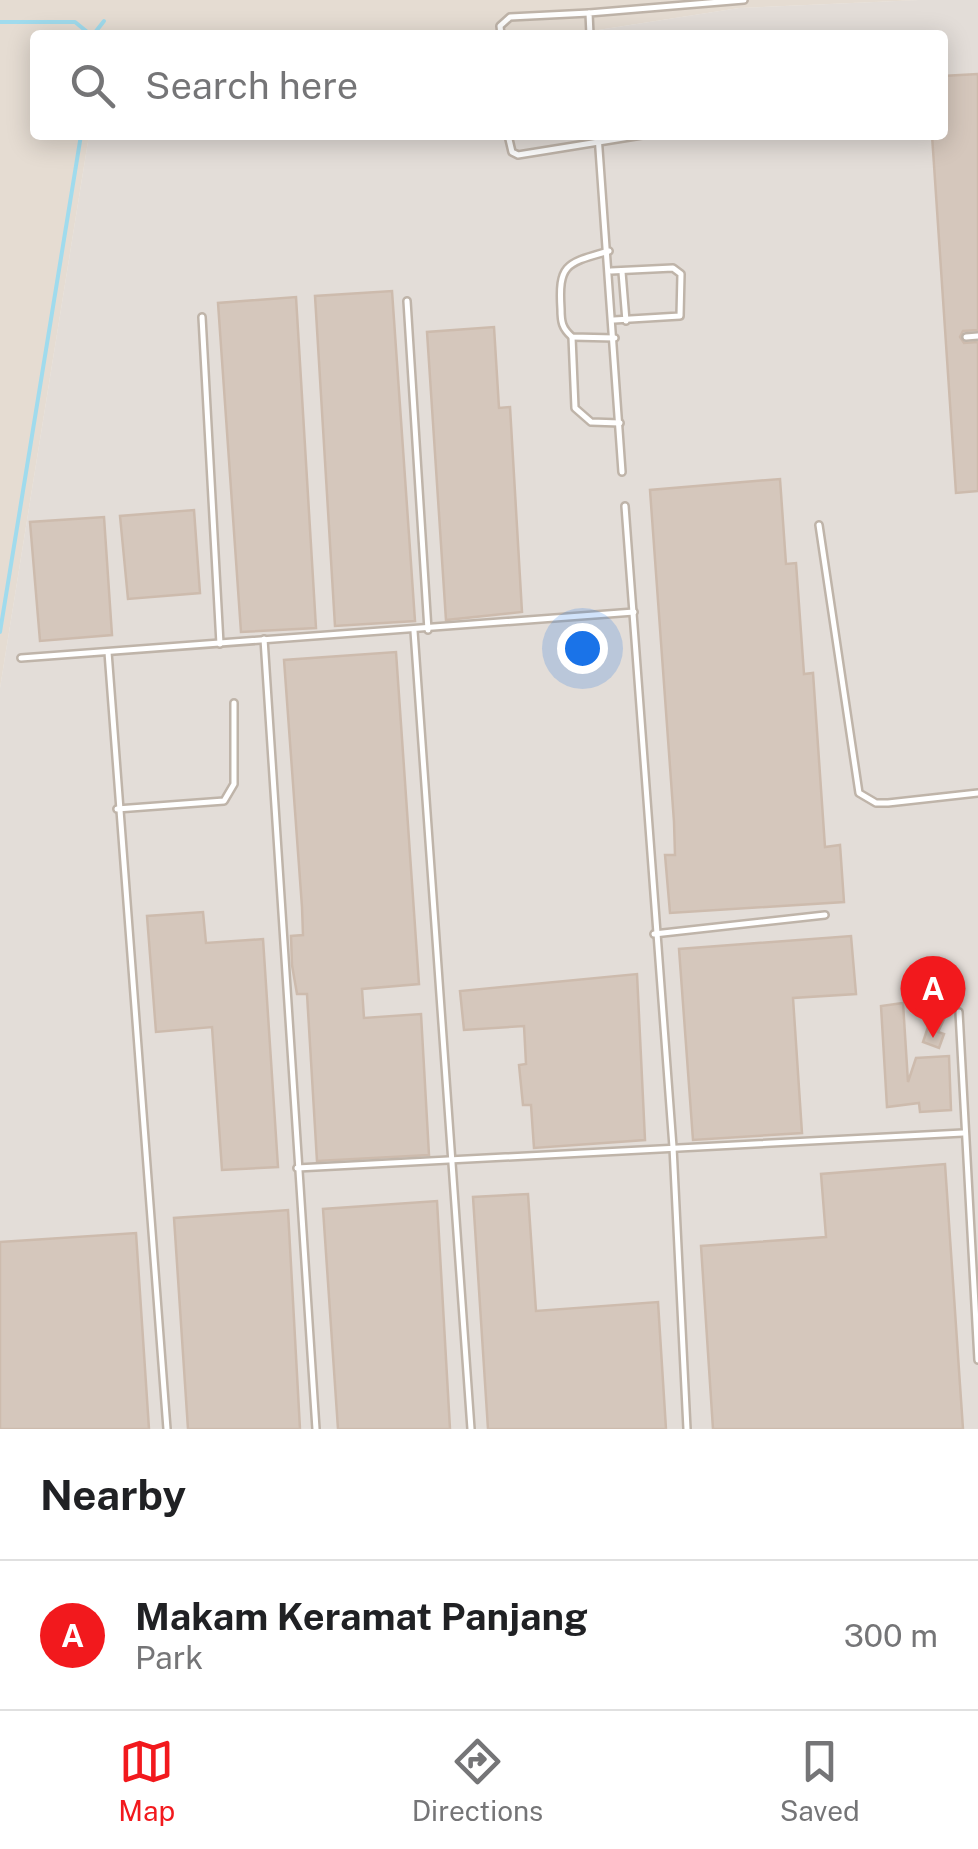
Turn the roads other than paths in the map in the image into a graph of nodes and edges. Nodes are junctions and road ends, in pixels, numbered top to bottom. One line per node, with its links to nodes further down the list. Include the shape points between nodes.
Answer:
1 (744, 0): 2 (lane)
2 (589, 13): 3 (lane, via 510,17); 4 (lane)
3 (500, 30)
4 (590, 30)
5 (509, 140): 6 (lane, via 518,155)
6 (589, 140)
7 (599, 140): 8 (lane)
8 (608, 251): 9 (lane); 16 (lane, via 576,260 559,279 562,323)
9 (610, 271): 10 (lane); 13 (lane)
10 (622, 272): 14 (lane); 14 (lane, via 674,268 681,274 680,316)
11 (407, 301): 24 (lane)
12 (202, 317): 27 (lane)
13 (614, 320): 14 (lane); 18 (lane)
14 (626, 321)
15 (978, 336): 17 (lane)
16 (572, 337): 18 (lane); 19 (lane, via 575,408 591,422)
17 (966, 337)
18 (615, 338): 19 (lane)
19 (620, 423): 20 (lane)
20 (622, 472)
21 (625, 506): 23 (lane)
22 (819, 525): 31 (lane, via 859,793 876,803)
23 (634, 612): 24 (lane); 34 (lane)
24 (428, 630): 25 (lane)
25 (414, 631): 26 (lane); 38 (lane)
26 (264, 639): 27 (lane); 39 (lane)
27 (220, 644): 28 (lane)
28 (108, 652): 29 (lane); 32 (lane)
29 (21, 658)
30 (234, 703): 32 (lane, via 234,784 224,801)
31 (978, 794)
32 (117, 809): 41 (lane)
33 (825, 915): 34 (lane)
34 (654, 934): 37 (lane)
35 (959, 1012): 36 (lane)
36 (963, 1134): 37 (lane); 40 (lane)
37 (673, 1147): 38 (lane); 44 (lane)
38 (449, 1159): 39 (lane); 43 (lane)
39 (297, 1168): 42 (lane)
40 (978, 1360)
41 (167, 1429)
42 (316, 1429)
43 (471, 1429)
44 (687, 1429)

